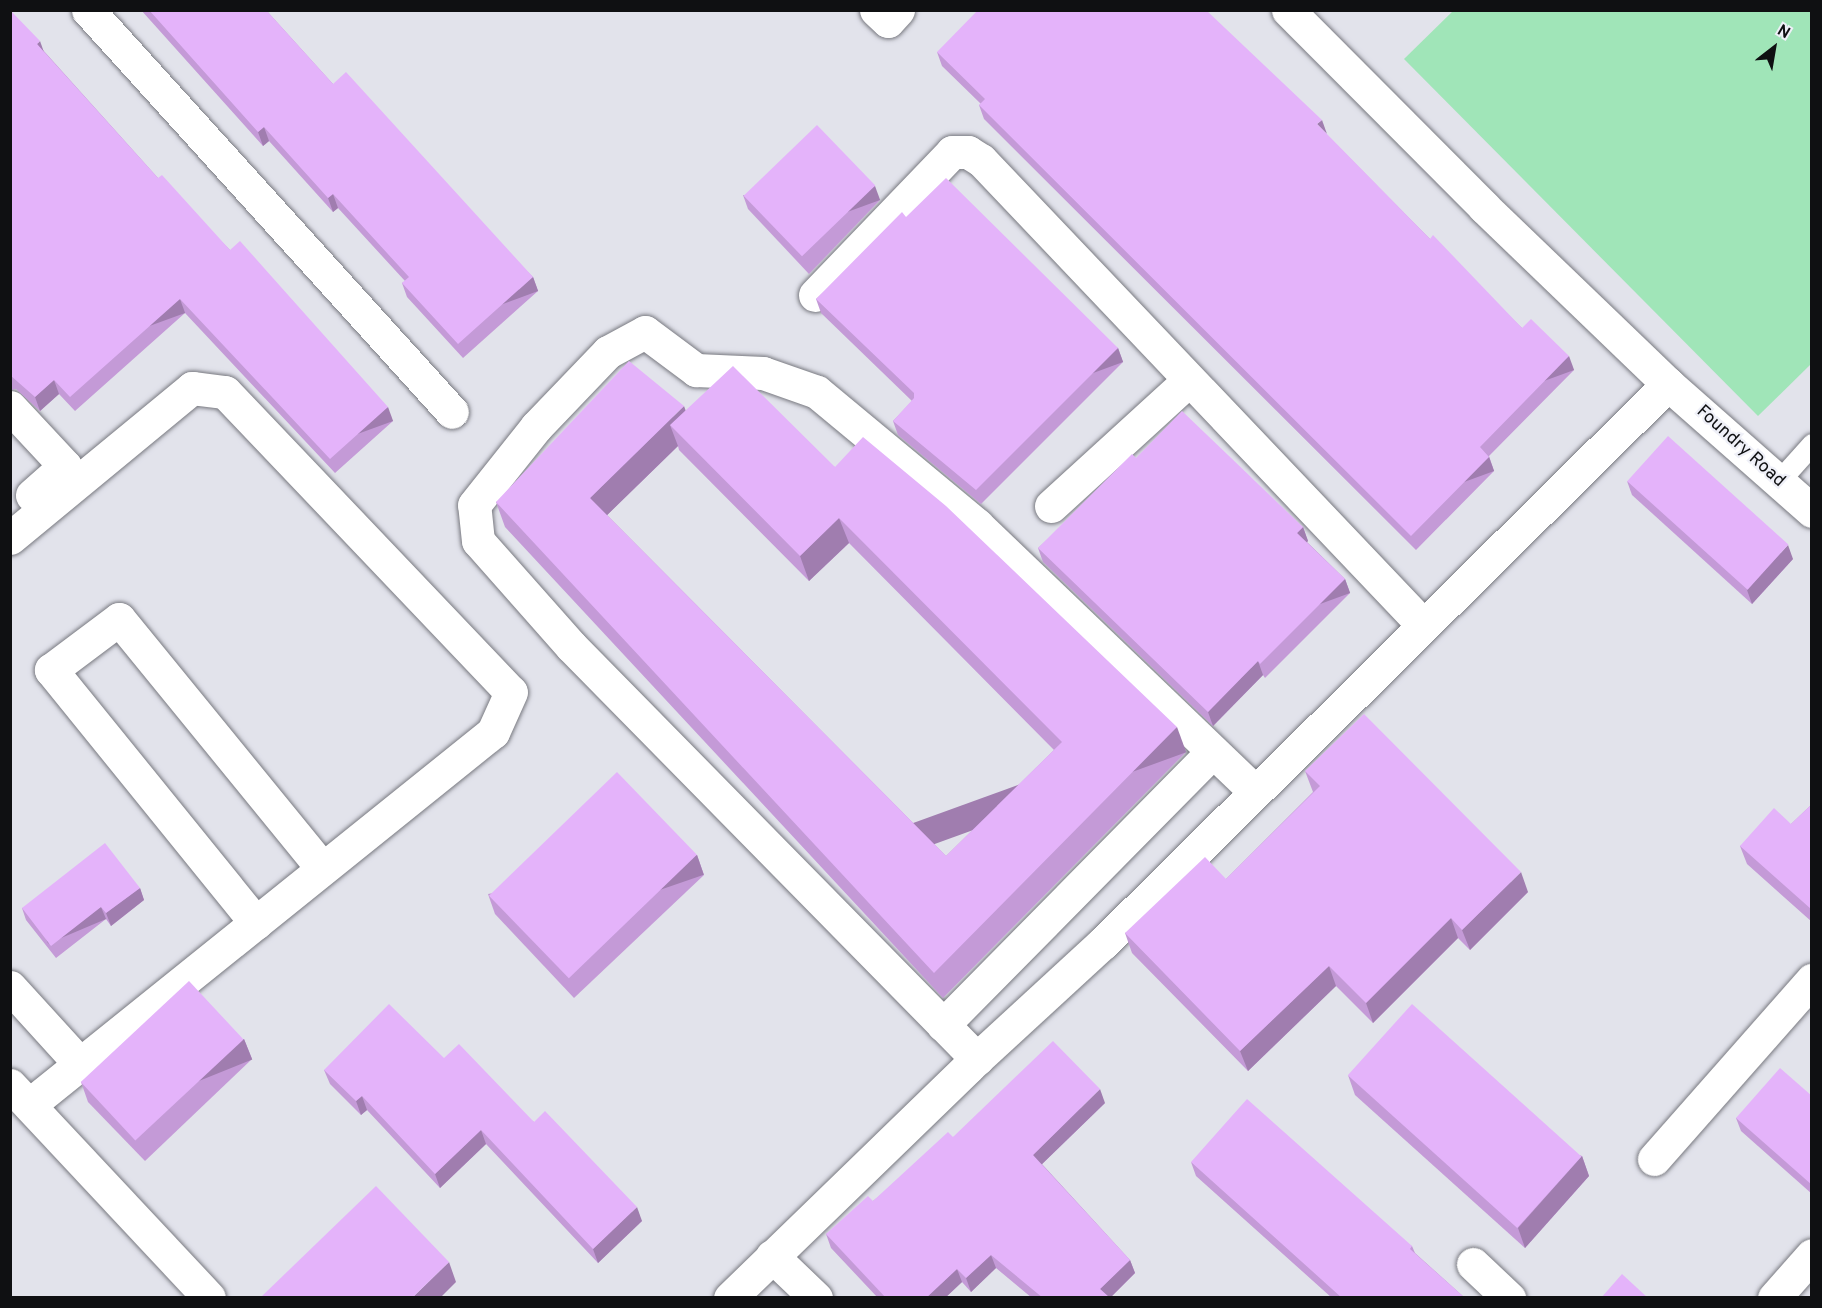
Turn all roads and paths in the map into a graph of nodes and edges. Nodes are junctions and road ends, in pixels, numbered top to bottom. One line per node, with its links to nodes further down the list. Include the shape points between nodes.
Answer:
1 (87, 10): 9 (street)
2 (876, 10): 3 (street, via 888,21)
3 (898, 10)
4 (1288, 10): 7 (street, Foundry Road)
5 (815, 295): 6 (street, via 952,152 968,152 981,160)
6 (1189, 380): 12 (street); 16 (street)
7 (1668, 384): 11 (street, Foundry Road); 16 (street)
8 (10, 406): 14 (street, via 65,466)
9 (452, 412)
10 (1812, 444): 11 (lane)
11 (1778, 482): 13 (street, Foundry Road)
12 (1051, 506)
13 (1812, 511)
14 (10, 513)
15 (10, 538): 19 (street, via 192,388 225,392 511,692 494,732)
16 (1423, 625): 18 (street)
17 (1212, 752): 18 (street); 23 (street); 23 (street, via 977,525 817,392 763,373 696,370 645,332 608,352 536,428 474,505 478,541 571,646)
18 (1254, 791): 24 (street, via 1103,943)
19 (321, 867): 20 (street); 20 (street, via 119,619 51,670)
20 (256, 923): 25 (street)
21 (1812, 980): 27 (street)
22 (10, 987): 25 (street)
23 (943, 1025): 24 (street)
24 (977, 1059): 29 (street)
25 (82, 1066): 26 (street)
26 (20, 1095): 31 (street)
27 (1654, 1159)
28 (1812, 1255): 35 (street)
29 (772, 1256): 32 (street); 33 (street)
30 (1473, 1264): 34 (street)
31 (209, 1298)
32 (729, 1298)
33 (816, 1298)
34 (1509, 1298)
35 (1774, 1298)

